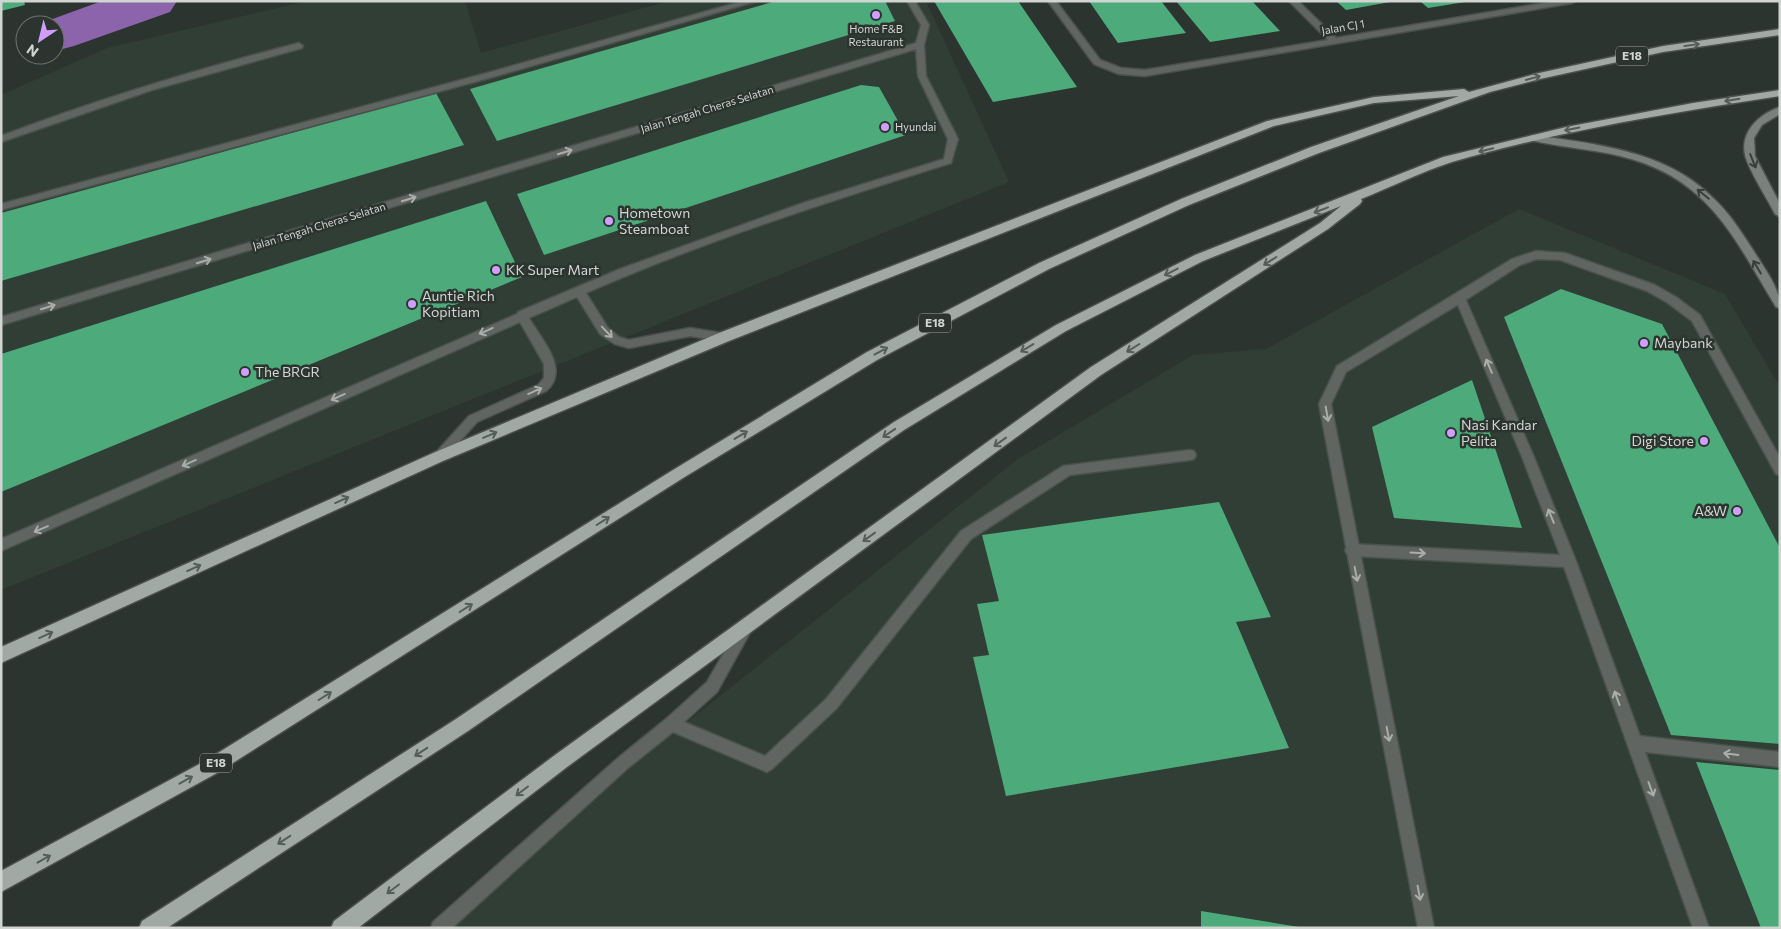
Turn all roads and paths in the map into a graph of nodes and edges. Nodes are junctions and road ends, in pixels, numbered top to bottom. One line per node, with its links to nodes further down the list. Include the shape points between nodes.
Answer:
1 (753, 1): 17 (street)
2 (911, 1): 9 (street, via 924,25)
3 (1052, 1): 8 (street, Jalan CJ 1, via 1097,62 1118,71 1145,74)
4 (1293, 1): 8 (street)
5 (1572, 1): 6 (street, Jalan CJ 1)
6 (1541, 3): 8 (street, Jalan CJ 1)
7 (1780, 32): 11 (highway, E18, one-way to 7, via 1663,49)
8 (1333, 40)
9 (920, 45): 19 (street, via 922,76 952,140 948,161 807,205 624,272); 23 (street, Jalan Tengah Cheras Selatan, one-way to 9)
10 (299, 46): 15 (street, via 169,81)
11 (1486, 90): 24 (highway, via 1374,100 1271,123); 36 (highway, E18, one-way to 11, via 211,767 872,356 1044,266 1185,202 1298,157)
12 (1780, 93): 14 (highway, one-way to 14, via 1694,106)
13 (1780, 110): 18 (street, one-way to 18, via 1758,123 1749,138 1750,156)
14 (1533, 138): 16 (highway, one-way to 16, via 1447,160); 21 (street, one-way to 14, via 1734,230 1707,197 1683,178 1612,150)
15 (1, 139)
16 (1366, 192): 31 (highway, one-way to 31, via 1324,226 1096,371); 37 (highway, one-way to 37, via 1200,258 1061,328 899,426 462,725)
17 (1, 207)
18 (1780, 214)
19 (580, 292): 22 (street); 24 (street, one-way to 24, via 604,331 615,340 629,344 690,332)
20 (1460, 298): 27 (street, via 1516,262 1536,255 1561,256 1651,288 1696,318); 29 (street, one-way to 29, via 1341,369 1325,404); 30 (street, one-way to 20)
21 (1780, 304)
22 (522, 315): 26 (street, one-way to 22, via 473,419 551,381 550,364); 28 (street, one-way to 28)
23 (1, 321)
24 (724, 337): 26 (highway, one-way to 24)
25 (1190, 455): 33 (street, via 1067,470 966,535 831,704 767,764)
26 (438, 457): 32 (highway, one-way to 26)
27 (1780, 470)
28 (1, 546)
29 (1352, 550): 30 (street, one-way to 30); 40 (street, one-way to 40)
30 (1569, 561): 34 (street, one-way to 30)
31 (747, 625): 33 (street, via 712,687); 38 (highway, one-way to 38)
32 (1, 655)
33 (671, 724): 39 (street, via 622,763)
34 (1634, 743): 35 (street, one-way to 34); 41 (street, one-way to 41)
35 (1780, 760)
36 (1, 882)
37 (149, 928)
38 (341, 928)
39 (440, 928)
40 (1426, 928)
41 (1701, 928)

